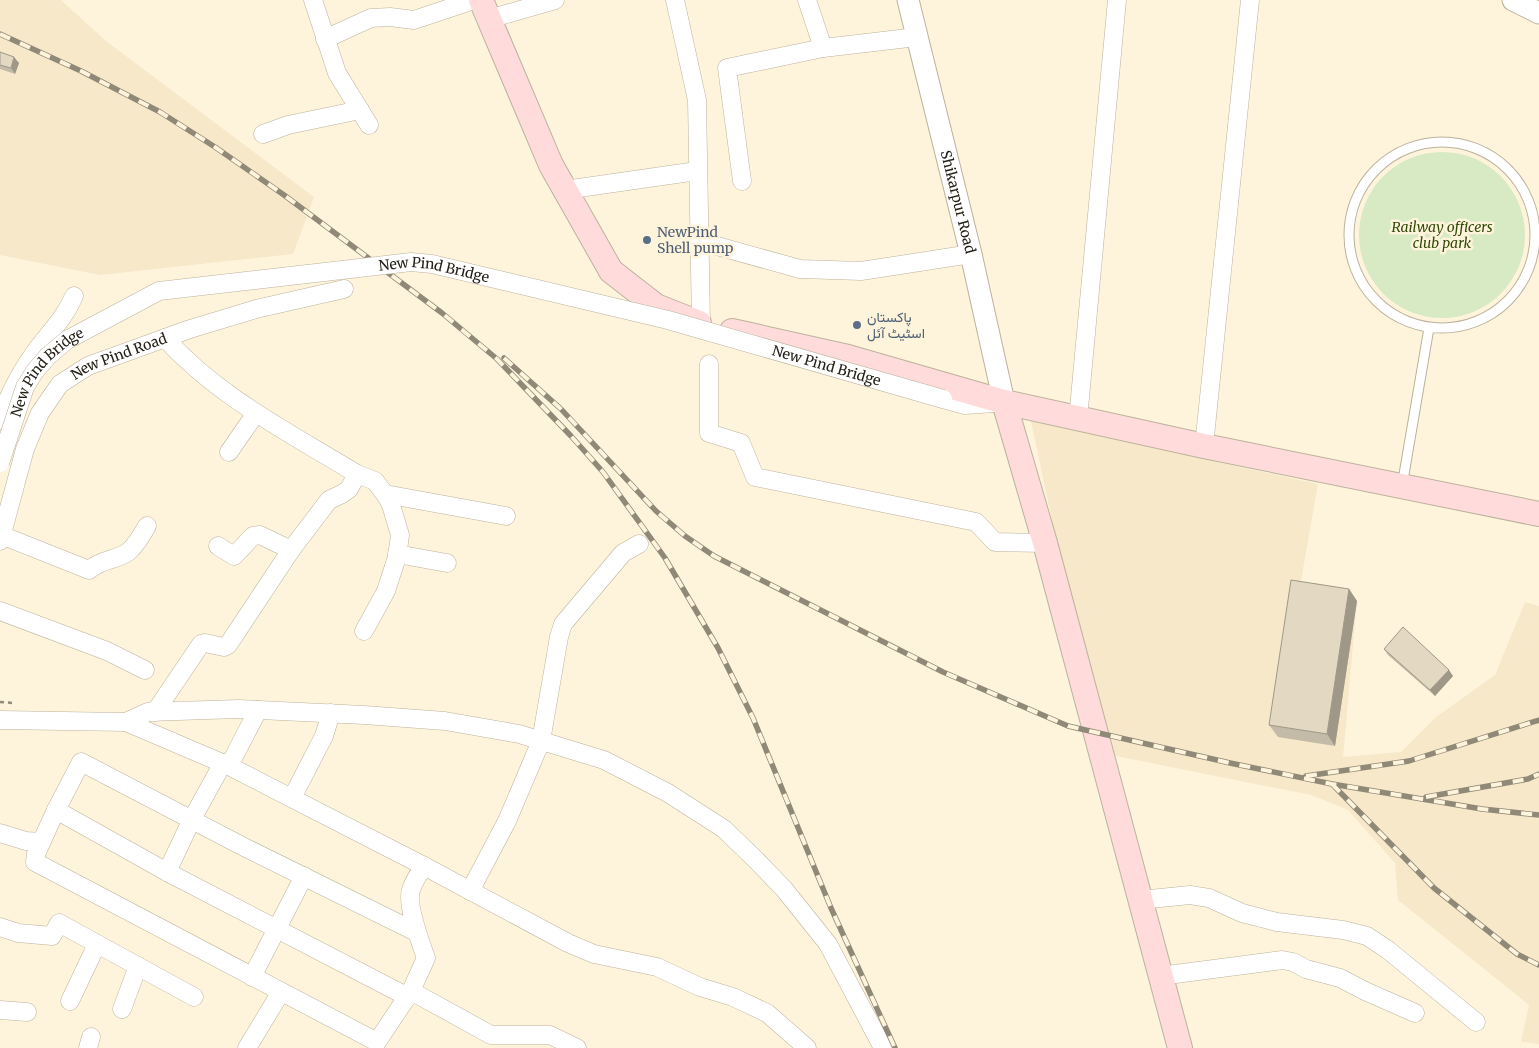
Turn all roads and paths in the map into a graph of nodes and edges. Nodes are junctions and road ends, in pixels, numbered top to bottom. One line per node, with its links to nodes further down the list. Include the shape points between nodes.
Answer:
1 (313, 0): 13 (street)
2 (474, 0): 13 (street, via 414,20 371,18)
3 (555, 0): 10 (street)
4 (676, 0): 16 (street, via 697,100)
5 (808, 0): 14 (street)
6 (908, 0): 12 (street, Shikarpur Road)
7 (1116, 0): 29 (street)
8 (1250, 0): 31 (street)
9 (1512, 0): 11 (street)
10 (485, 10): 18 (main road, via 551,165)
11 (1539, 13)
12 (918, 37): 14 (street); 20 (street, Shikarpur Road)
13 (325, 38): 15 (street, via 336,73 364,118 288,125)
14 (823, 48): 17 (street, via 727,68)
15 (263, 134)
16 (698, 171): 18 (street); 19 (street)
17 (742, 181)
18 (565, 190): 23 (main road, via 610,271 656,306)
19 (699, 241): 20 (street, via 800,269 861,271); 23 (street)
20 (971, 254): 27 (street, Shikarpur Road)
21 (344, 289): 25 (street, New Pind Road, via 256,309)
22 (74, 296): 30 (street, via 63,317 25,367)
23 (701, 324): 27 (main road, via 848,357)
24 (1429, 328): 24 (lane, via 1400,319 1376,301 1359,277 1349,249 1349,220 1364,184 1376,168 1400,150 1429,142 1458,142 1489,154 1514,174 1530,202 1536,234 1531,266 1516,294 1491,315 1461,327); 35 (lane)
25 (165, 338): 28 (street, via 242,405); 40 (street, New Pind Road, via 88,366 60,384 40,413 25,449)
26 (710, 364): 41 (street, via 709,433 741,443 755,477 976,522 995,542)
27 (1004, 402): 29 (main road); 33 (street, New Pind Bridge, bridge, via 965,405 668,320 432,264 411,262 160,291 67,340 48,356 25,387); 41 (main road)
28 (256, 413): 32 (street); 34 (street)
29 (1078, 419): 31 (main road)
30 (0, 420)
31 (1204, 446): 35 (main road)
32 (229, 452)
33 (0, 463)
34 (358, 474): 36 (street, via 375,481); 44 (street, via 348,489 329,500)
35 (1402, 486): 37 (main road)
36 (385, 494): 38 (street); 45 (street, via 400,535)
37 (1539, 514)
38 (506, 516)
39 (147, 526): 40 (street, via 130,551 96,564 89,570)
40 (1, 538)
41 (1045, 543): 66 (main road)
42 (639, 544): 55 (street, via 623,554 563,624)
43 (218, 546): 44 (street, via 234,556 253,536 260,535)
44 (291, 550): 51 (street, via 228,645 201,644)
45 (397, 554): 46 (street); 48 (street, via 386,590)
46 (447, 563)
47 (0, 611): 49 (street, via 107,650)
48 (364, 631)
49 (145, 670)
50 (258, 710): 51 (street); 52 (street); 56 (street)
51 (155, 712): 54 (street)
52 (331, 713): 55 (street, via 445,721); 57 (street, via 324,736)
53 (0, 720): 54 (street)
54 (126, 722): 56 (street)
55 (541, 741): 65 (street, via 507,821); 86 (street, via 604,760 668,793 724,829 784,889 828,944)
56 (226, 765): 57 (street); 59 (street)
57 (292, 798): 62 (street)
58 (56, 810): 59 (street, via 81,762); 61 (street); 63 (street)
59 (192, 819): 63 (street); 64 (street)
60 (0, 833): 61 (street)
61 (41, 842): 72 (street, via 36,862)
62 (424, 866): 65 (street); 69 (street, via 410,892)
63 (167, 872): 68 (street)
64 (304, 876): 68 (street); 69 (street)
65 (470, 891): 85 (street, via 594,954 658,967 767,1013)
66 (1140, 900): 73 (main road); 82 (street, via 1190,895 1209,898 1242,913 1277,922 1367,936)
67 (0, 927): 70 (street, via 18,933 52,936 59,923)
68 (277, 930): 72 (street); 75 (street)
69 (416, 932): 75 (street, via 426,958)
70 (97, 944): 71 (street); 77 (street)
71 (138, 966): 76 (street); 78 (street)
72 (252, 976): 74 (street)
73 (1160, 976): 81 (street, via 1282,960 1340,978); 87 (main road)
74 (281, 992): 75 (street, via 377,1042); 83 (street)
75 (409, 994): 84 (street, via 491,1035 550,1035)
76 (194, 997)
77 (70, 1001)
78 (122, 1009)
79 (0, 1010): 80 (street)
80 (26, 1012)
81 (1415, 1013)
82 (1476, 1022)
83 (247, 1048)
84 (577, 1048)
85 (807, 1048)
86 (882, 1048)
87 (1180, 1048)

